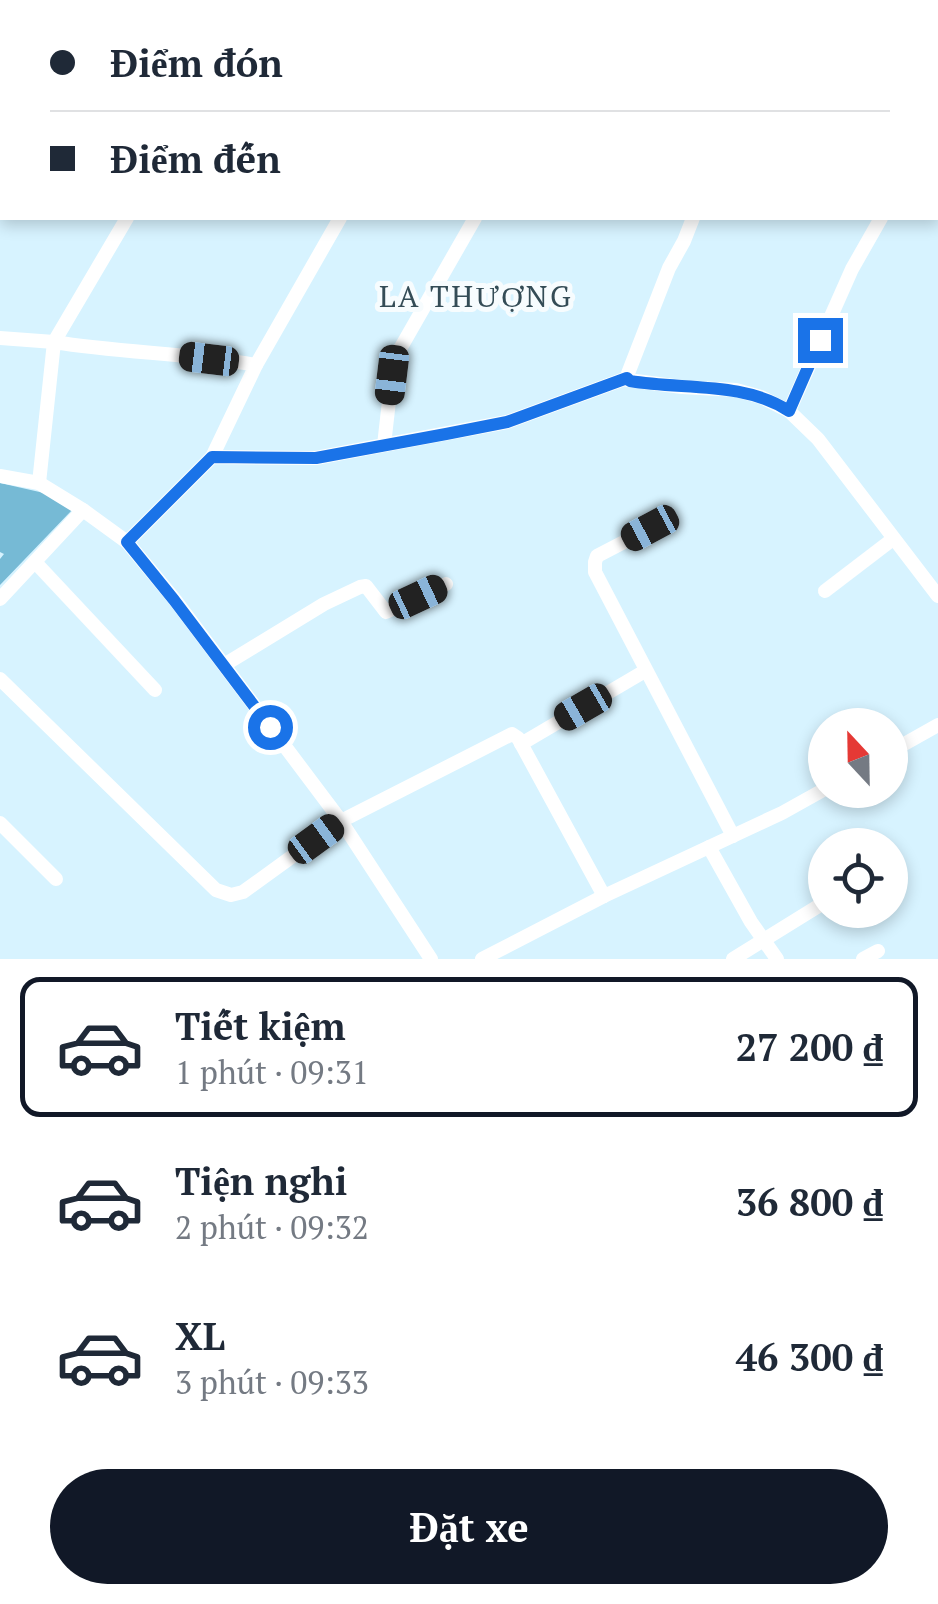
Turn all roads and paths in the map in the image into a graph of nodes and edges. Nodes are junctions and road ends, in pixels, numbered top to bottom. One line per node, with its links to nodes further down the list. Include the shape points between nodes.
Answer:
1 (126, 220): 7 (street)
2 (339, 220): 8 (street)
3 (474, 220): 11 (street, via 400,350)
4 (692, 220): 9 (street)
5 (880, 220): 10 (street)
6 (0, 338): 7 (street)
7 (54, 342): 8 (street); 14 (street)
8 (256, 365): 12 (street)
9 (627, 378): 10 (street, via 736,390); 11 (street, via 507,422)
10 (789, 411): 17 (street)
11 (384, 446): 12 (street, via 316,458)
12 (212, 457): 18 (street)
13 (0, 476): 14 (street)
14 (38, 483): 15 (street)
15 (83, 510): 18 (street); 19 (street)
16 (650, 528): 25 (street, via 594,562)
17 (893, 539): 21 (street); 22 (street)
18 (127, 542): 24 (street)
19 (36, 562): 23 (street); 27 (street)
20 (446, 584): 24 (street, via 386,612 360,587)
21 (824, 591)
22 (938, 596)
23 (0, 599)
24 (224, 665): 32 (street)
25 (645, 671): 30 (street); 34 (street)
26 (0, 680): 32 (street, via 216,890 243,892)
27 (156, 690)
28 (938, 725): 29 (street)
29 (908, 742)
30 (521, 744): 32 (street, via 506,735); 37 (street)
31 (808, 798): 34 (street)
32 (341, 821): 41 (street)
33 (0, 823): 36 (street)
34 (733, 836): 35 (street)
35 (709, 847): 37 (street); 39 (street)
36 (56, 879)
37 (604, 896): 42 (street)
38 (808, 912): 39 (street)
39 (763, 940): 43 (street); 44 (street)
40 (878, 952): 45 (street)
41 (430, 959)
42 (482, 959)
43 (733, 959)
44 (777, 959)
45 (863, 959)

